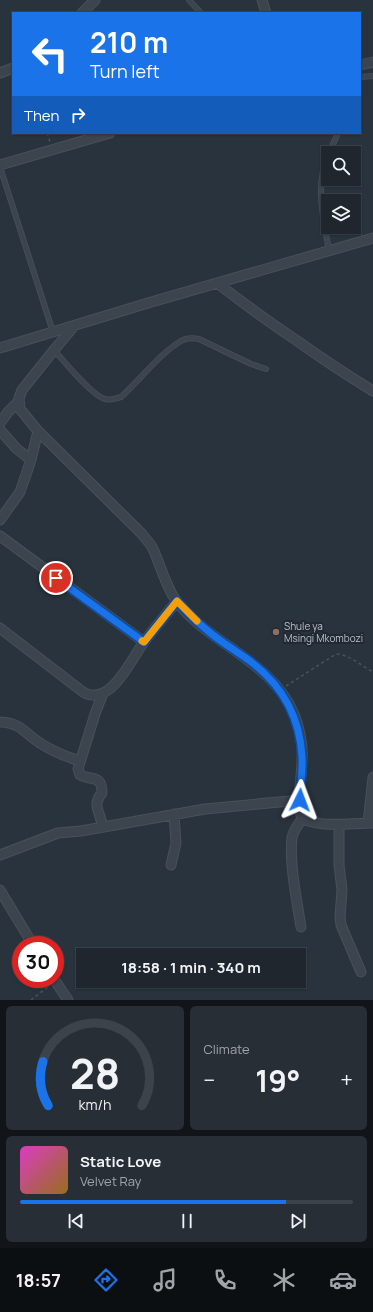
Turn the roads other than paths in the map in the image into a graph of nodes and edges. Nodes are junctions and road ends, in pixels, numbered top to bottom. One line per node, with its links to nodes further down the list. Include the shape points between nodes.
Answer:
1 (95, 0): 4 (street)
2 (189, 0): 5 (lane)
3 (262, 0): 6 (street)
4 (83, 12)
5 (200, 12)
6 (266, 12)
7 (373, 62): 8 (street)
8 (361, 65)
9 (12, 68): 10 (street)
10 (0, 73)
11 (373, 76): 12 (lane)
12 (361, 77)
13 (107, 134): 16 (street)
14 (338, 134): 15 (lane)
15 (332, 146)
16 (0, 166): 22 (lane)
17 (321, 186): 19 (lane, via 324,225)
18 (373, 238): 19 (street)
19 (329, 250): 20 (street)
20 (217, 283): 21 (street); 26 (street, via 283,332)
21 (75, 325): 22 (street); 24 (street)
22 (53, 332): 23 (street)
23 (0, 348)
24 (54, 350): 25 (lane, via 86,384 106,400 121,397 165,354 181,341 190,338 199,339); 27 (street, via 22,390)
25 (266, 369)
26 (373, 390)
27 (18, 402): 28 (street); 30 (street, via 23,414)
28 (0, 423)
29 (0, 430): 31 (street)
30 (38, 430): 31 (street); 34 (street, via 141,533 151,546)
31 (31, 460): 32 (street, via 20,492)
32 (0, 520)
33 (0, 536): 36 (street)
34 (177, 601): 36 (street); 41 (street, via 208,631 269,677 294,714 303,758)
35 (0, 628): 37 (street, via 83,692 88,695)
36 (144, 642): 37 (street, via 117,681)
37 (103, 693): 39 (street)
38 (0, 722): 39 (street, via 17,725 40,743)
39 (80, 761): 46 (street, via 80,774 98,780 101,784 102,792 96,804)
40 (373, 777): 44 (street)
41 (300, 800): 42 (street, via 205,808); 43 (street, via 299,810)
42 (174, 814): 46 (street); 48 (street, via 176,844)
43 (302, 819): 45 (street, via 321,824); 50 (street, via 292,836 295,887)
44 (370, 823): 45 (street)
45 (339, 824): 52 (street, via 341,925)
46 (102, 826): 47 (street, via 58,833)
47 (0, 855)
48 (171, 864)
49 (0, 890): 51 (street)
50 (301, 927)
51 (28, 936)
52 (362, 972)
53 (60, 988): 54 (street)
54 (68, 1000)

